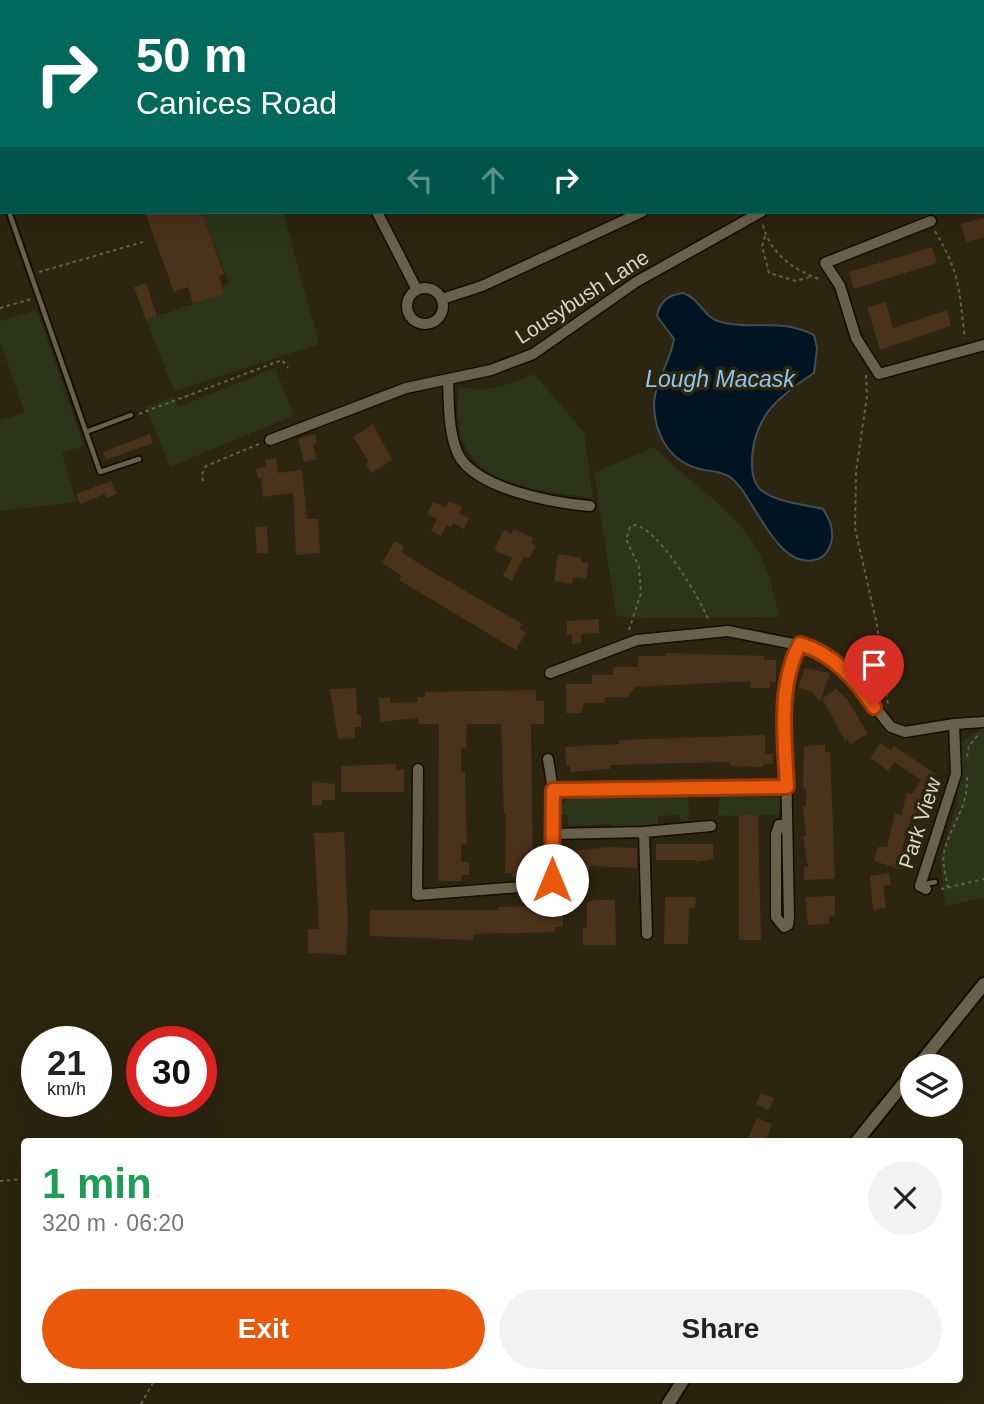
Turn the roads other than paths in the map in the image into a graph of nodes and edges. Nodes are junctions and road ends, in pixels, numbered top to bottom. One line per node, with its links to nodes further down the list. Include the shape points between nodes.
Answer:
1 (10, 214): 11 (lane)
2 (378, 214): 6 (street)
3 (638, 214): 7 (street, via 482,286)
4 (761, 216): 9 (street, Lousybush Lane, via 636,282 533,354)
5 (931, 221): 8 (street, via 825,263 841,286 856,338 879,374)
6 (416, 290): 7 (street, via 429,288); 7 (street, via 406,307 416,322 434,323 444,308)
7 (442, 299)
8 (984, 345)
9 (448, 379): 12 (street, Lousybush Lane, via 406,388); 14 (street, via 449,417 459,455 480,476 505,488)
10 (131, 415): 11 (lane)
11 (86, 432): 13 (lane, via 100,472)
12 (270, 440)
13 (139, 460)
14 (590, 506)
15 (800, 644): 16 (street, via 728,631 637,640); 18 (street, via 819,649 846,671 891,727 905,732); 21 (street, via 786,690)
16 (550, 673)
17 (984, 722): 18 (street)
18 (954, 723): 27 (street, Park View, via 956,774)
19 (548, 759): 22 (street)
20 (418, 769): 26 (street, via 417,895 547,885 552,880)
21 (787, 787): 22 (street); 23 (street)
22 (553, 790): 26 (street)
23 (787, 824): 23 (street, via 789,925 784,928 776,917 776,834 779,825)
24 (711, 826): 25 (street)
25 (644, 832): 26 (street); 28 (street)
26 (552, 834)
27 (927, 886)
28 (647, 934)
29 (984, 984): 30 (street)
30 (928, 1054)
31 (900, 1088): 32 (street)
32 (859, 1138)
33 (681, 1383): 34 (street)
34 (668, 1404)

